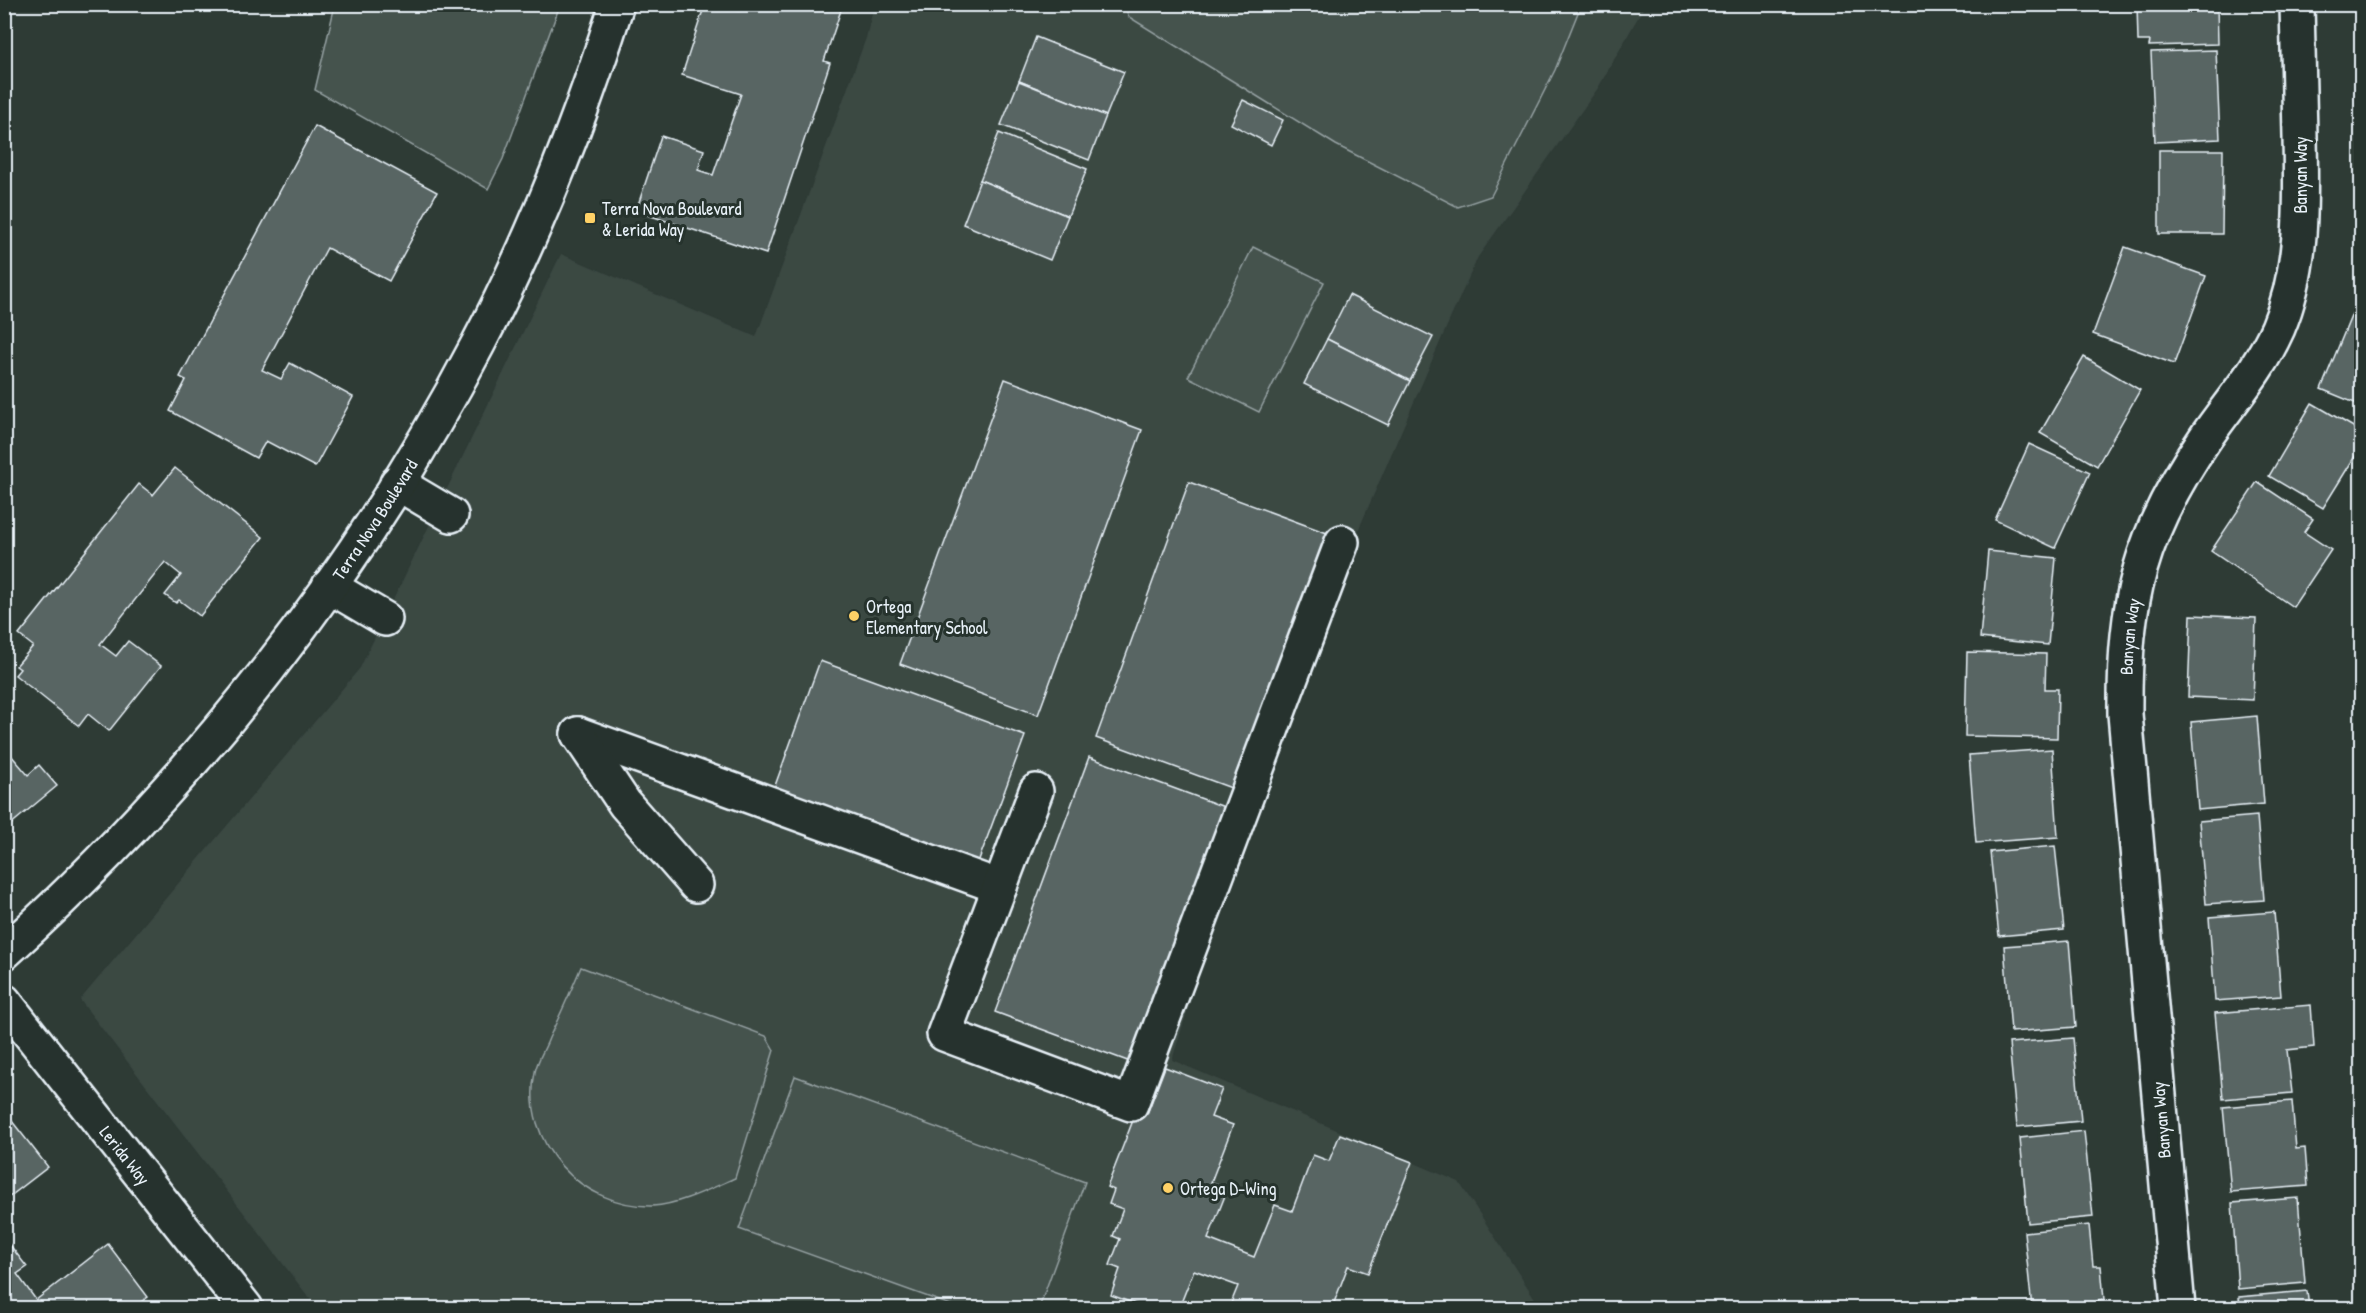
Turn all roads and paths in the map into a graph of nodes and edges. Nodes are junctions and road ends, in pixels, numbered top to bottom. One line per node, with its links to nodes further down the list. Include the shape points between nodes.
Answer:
1 (616, 4): 3 (street, Terra Nova Boulevard, via 565,154 524,249 478,344)
2 (2297, 4): 14 (street, Banyan Way, via 2301,210 2296,272 2278,328 2247,384 2172,489 2148,540 2132,597 2125,654 2125,714)
3 (397, 483): 4 (street); 6 (street, Terra Nova Boulevard)
4 (451, 515)
5 (1342, 542): 10 (street, via 1131,1104 944,1034)
6 (329, 586): 7 (street); 11 (street, Terra Nova Boulevard, via 178,777 50,912)
7 (385, 619)
8 (1036, 791): 10 (street)
9 (696, 885): 10 (street, via 625,804 578,735)
10 (1000, 887)
11 (4, 953)
12 (4, 1001): 13 (street, Lerida Way)
13 (246, 1308)
14 (2178, 1308)

